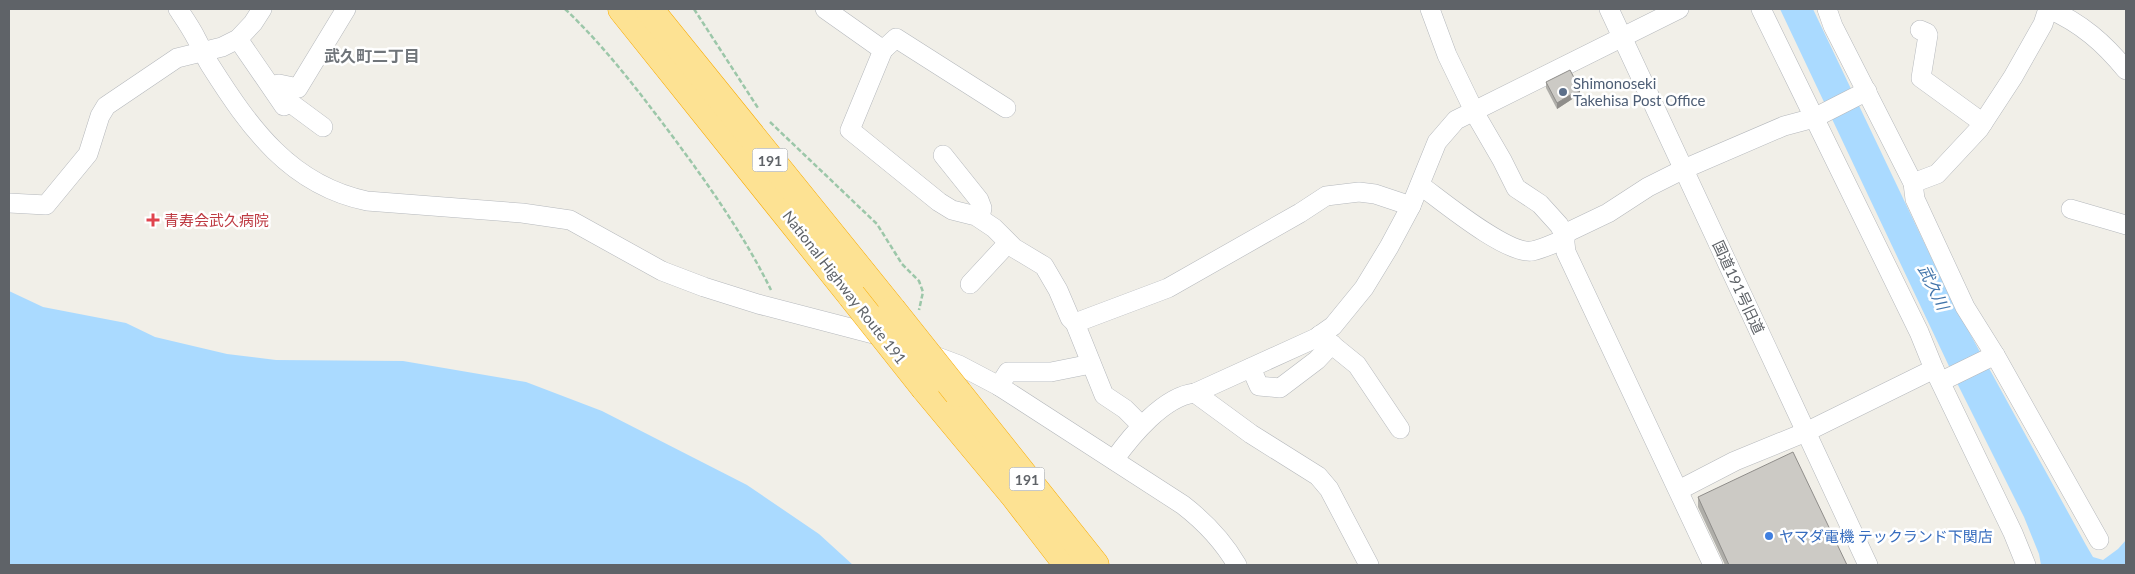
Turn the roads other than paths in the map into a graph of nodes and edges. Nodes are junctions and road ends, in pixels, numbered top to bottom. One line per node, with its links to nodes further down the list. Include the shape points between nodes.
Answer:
1 (178, 9): 18 (street)
2 (262, 9): 16 (street)
3 (346, 9): 21 (street, via 298,88 279,84)
4 (606, 9): 23 (highway)
5 (622, 9): 23 (highway, National Highway Route 191 / 191)
6 (649, 9): 55 (highway, National Highway Route 191 / 191, bridge, via 904,314 958,393)
7 (825, 9): 17 (street)
8 (1430, 9): 24 (street, via 1447,55)
9 (1609, 9): 15 (street, 国道191号旧道)
10 (1679, 9): 15 (street)
11 (1761, 9): 25 (street)
12 (1827, 9): 20 (street)
13 (2048, 9): 19 (street, via 2088,30); 26 (street, via 2013,77)
14 (1920, 30): 26 (street, via 1928,35 1921,78)
15 (1623, 36): 24 (street); 29 (street, 国道191号旧道)
16 (238, 39): 18 (street); 21 (street)
17 (883, 50): 22 (street, via 896,38); 35 (street, via 850,130 939,202 952,210)
18 (203, 51): 32 (street, via 177,58 106,106 88,154 46,205); 46 (street, via 249,121 288,165 302,176 349,198 570,220 662,271 758,304 872,332 959,365)
19 (2126, 70)
20 (1864, 92): 25 (street); 30 (street)
21 (276, 94): 27 (street)
22 (1006, 108)
23 (702, 109): 54 (highway, National Highway Route 191 / 191, bridge)
24 (1475, 111): 31 (street, via 1456,120 1437,142); 37 (street, via 1516,188 1540,204 1559,225)
25 (1816, 116): 29 (street, via 1784,126); 45 (street)
26 (1983, 123): 30 (street, via 1937,174)
27 (323, 127)
28 (943, 155): 35 (street, via 979,200 982,208)
29 (1684, 169): 37 (street); 50 (street, 国道191号旧道)
30 (1913, 183): 42 (street, via 1915,199 1965,307)
31 (1420, 186): 33 (street); 37 (street, via 1491,236 1519,250 1531,251)
32 (9, 203)
33 (1411, 206): 40 (street, via 1375,194 1352,192 1326,196 1168,288); 41 (street, via 1364,288 1333,326)
34 (2071, 209): 36 (street)
35 (980, 218): 38 (street)
36 (2126, 225)
37 (1564, 237): 52 (street, via 1566,252)
38 (1008, 243): 39 (street); 40 (street, via 1049,272)
39 (970, 284)
40 (1075, 323): 43 (street)
41 (1326, 340): 44 (street); 44 (street, via 1317,360 1280,388 1259,386); 49 (street, via 1357,365)
42 (1994, 356): 45 (street); 53 (street)
43 (1091, 364): 46 (street, via 1051,372 1008,372); 48 (street, via 1104,394)
44 (1251, 368): 47 (street)
45 (1940, 374): 50 (street); 60 (street)
46 (999, 386): 51 (street)
47 (1196, 393): 48 (street, via 1169,405); 57 (street, via 1251,434 1318,476 1329,488)
48 (1141, 425): 51 (street)
49 (1400, 430)
50 (1806, 432): 52 (street, via 1735,461); 59 (street, 国道191号旧道)
51 (1114, 460): 56 (street, via 1194,513 1218,538)
52 (1679, 490): 58 (street)
53 (2100, 540)
54 (1068, 565)
55 (1095, 565)
56 (1237, 565)
57 (1369, 565)
58 (1713, 565)
59 (1868, 565)
60 (2026, 565)

